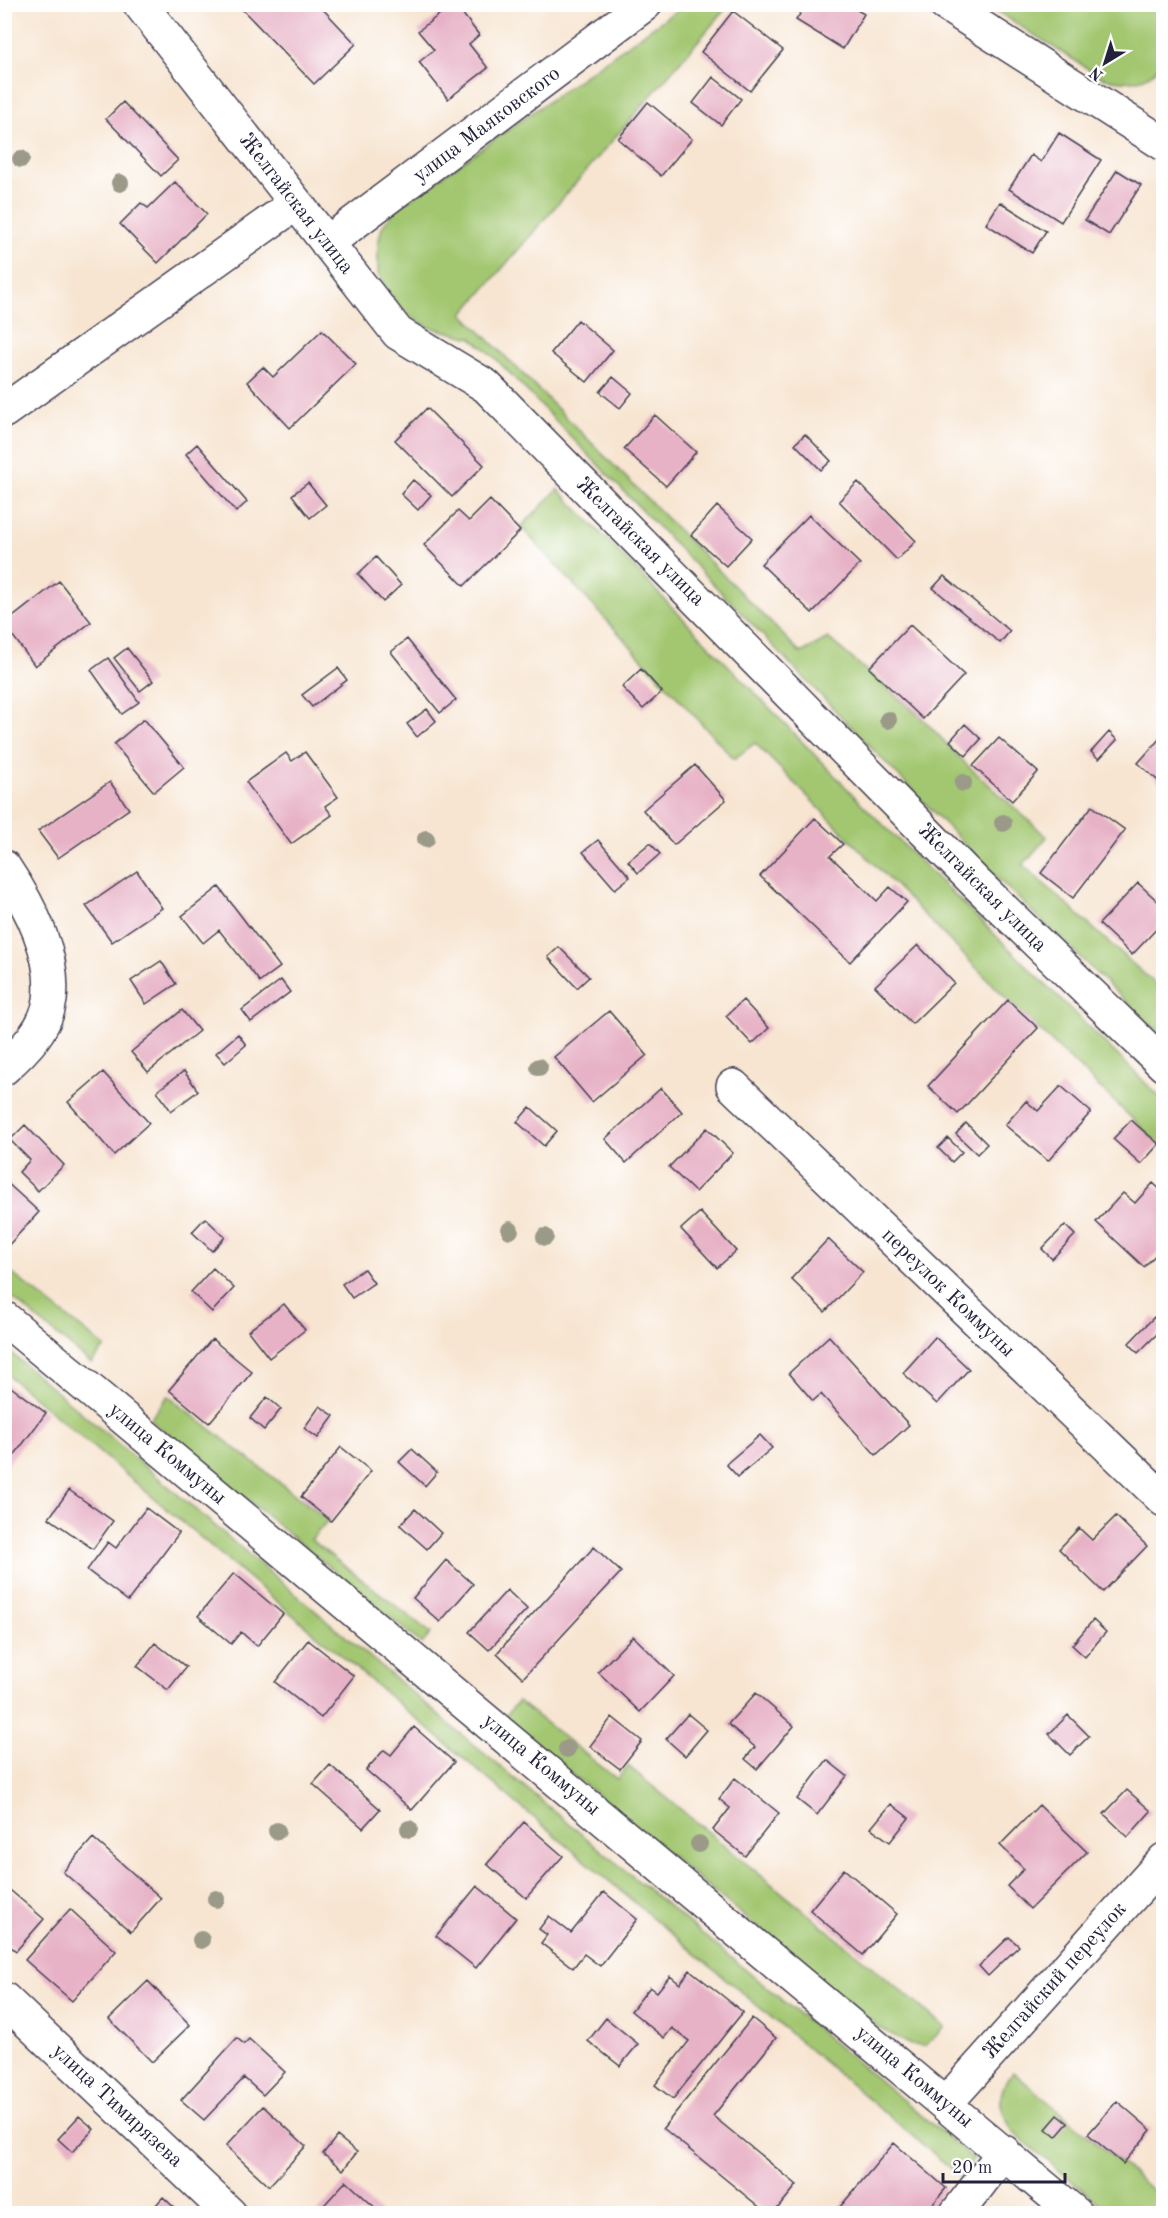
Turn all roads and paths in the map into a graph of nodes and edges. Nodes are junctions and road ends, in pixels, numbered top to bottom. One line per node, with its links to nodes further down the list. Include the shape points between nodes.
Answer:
1 (140, 4): 5 (street, Желгайская улица)
2 (645, 4): 6 (street, улица Маяковского)
3 (945, 4): 4 (street)
4 (1160, 133)
5 (295, 204): 6 (street, Желгайская улица); 7 (street)
6 (327, 243): 9 (street, Желгайская улица, via 398,333 486,386 976,884)
7 (4, 411)
8 (4, 867): 10 (street, via 39,929 48,967 50,1000 41,1025 26,1048)
9 (1164, 1065)
10 (4, 1068)
11 (733, 1086): 13 (street, переулок Коммуны)
12 (4, 1318): 16 (street, улица Коммуны)
13 (1164, 1500)
14 (1164, 1860): 16 (street, Желгайский переулок)
15 (4, 2000): 18 (street, улица Тимирязева)
16 (946, 2103): 17 (street, улица Коммуны)
17 (1004, 2152): 19 (street); 20 (street, улица Коммуны)
18 (230, 2214)
19 (956, 2214)
20 (1076, 2214)

